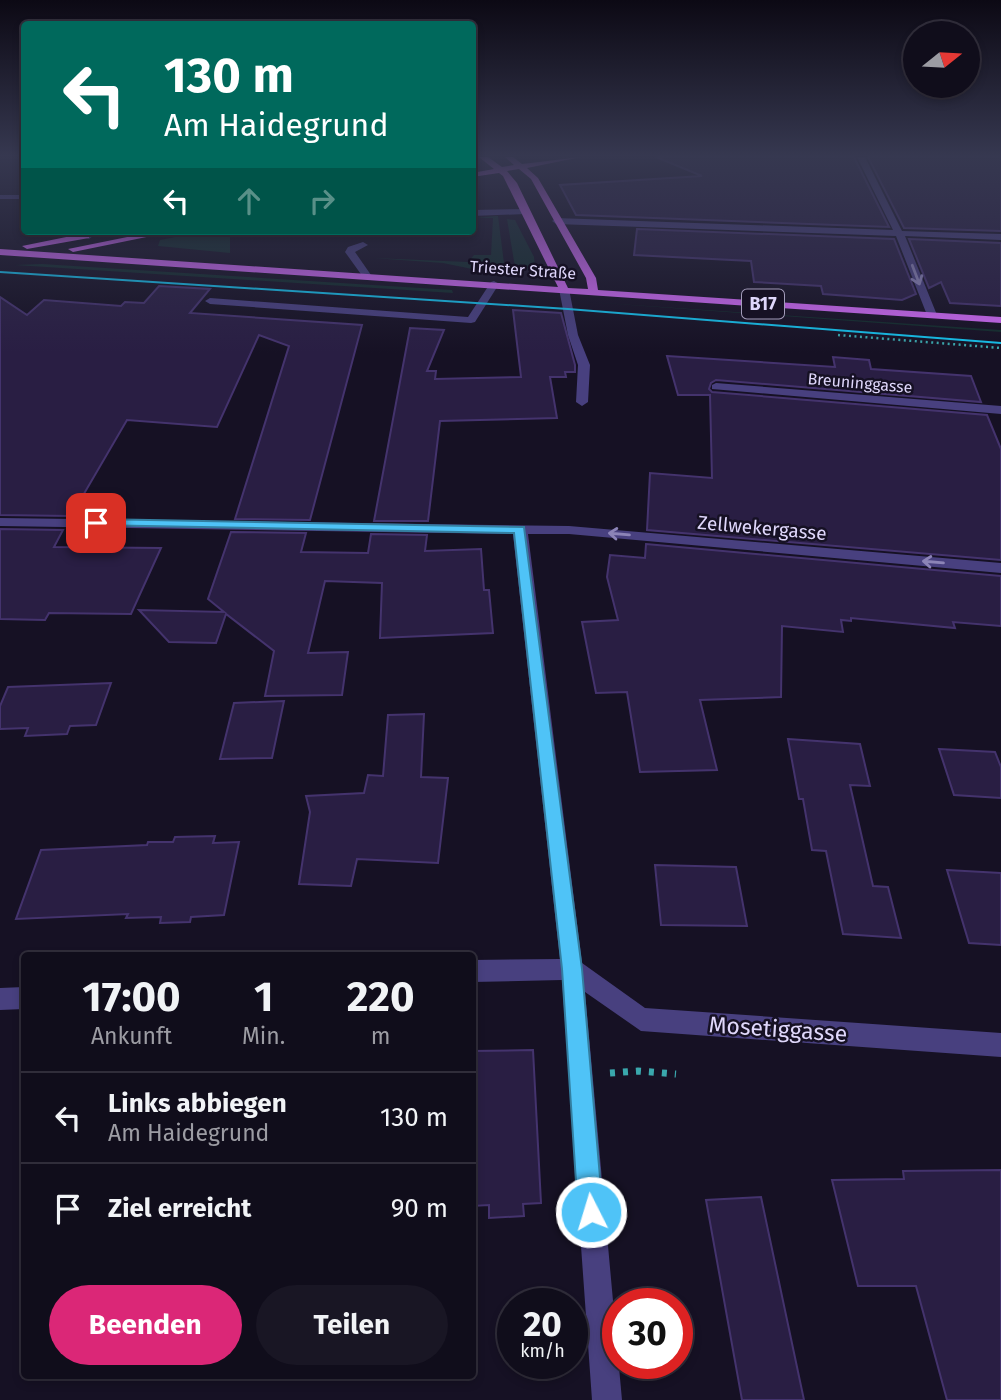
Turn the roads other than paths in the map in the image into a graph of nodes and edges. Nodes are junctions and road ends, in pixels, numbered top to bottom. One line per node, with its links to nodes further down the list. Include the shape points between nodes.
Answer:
1 (531, 222): 19 (main road)
2 (557, 222): 20 (main road, via 591,278)
3 (589, 222): 9 (street)
4 (894, 222): 9 (street)
5 (85, 235): 10 (street)
6 (95, 235): 10 (main road)
7 (151, 235): 14 (main road)
8 (155, 235): 15 (main road, via 144,247)
9 (900, 235): 11 (street); 22 (street, one-way to 22)
10 (89, 236): 13 (main road)
11 (1001, 237)
12 (363, 245): 17 (street, via 350,252)
13 (0, 251): 14 (main road, Triester Straße / B17)
14 (40, 254): 15 (main road, Triester Straße / B17); 16 (main road)
15 (152, 260): 17 (main road, Triester Straße / B17)
16 (0, 261)
17 (366, 275): 18 (main road, Triester Straße / B17)
18 (494, 284): 19 (main road, Triester Straße / B17); 21 (street, via 471,320)
19 (564, 289): 20 (main road, Triester Straße / B17); 25 (street, via 584,365)
20 (594, 292): 22 (main road, Triester Straße / B17)
21 (210, 301)
22 (932, 315): 23 (main road, Triester Straße / B17)
23 (1001, 320)
24 (716, 387): 26 (street, Breuninggasse)
25 (582, 402)
26 (1001, 410)
27 (0, 522): 28 (street, Zellwekergasse)
28 (520, 529): 29 (street, Zellwekergasse, one-way to 28); 30 (street)
29 (1001, 568)
30 (572, 969): 31 (street); 34 (street, Mosetiggasse, via 640,1019); 35 (street)
31 (476, 971)
32 (21, 998): 33 (street)
33 (0, 999)
34 (1001, 1045)
35 (607, 1400)

